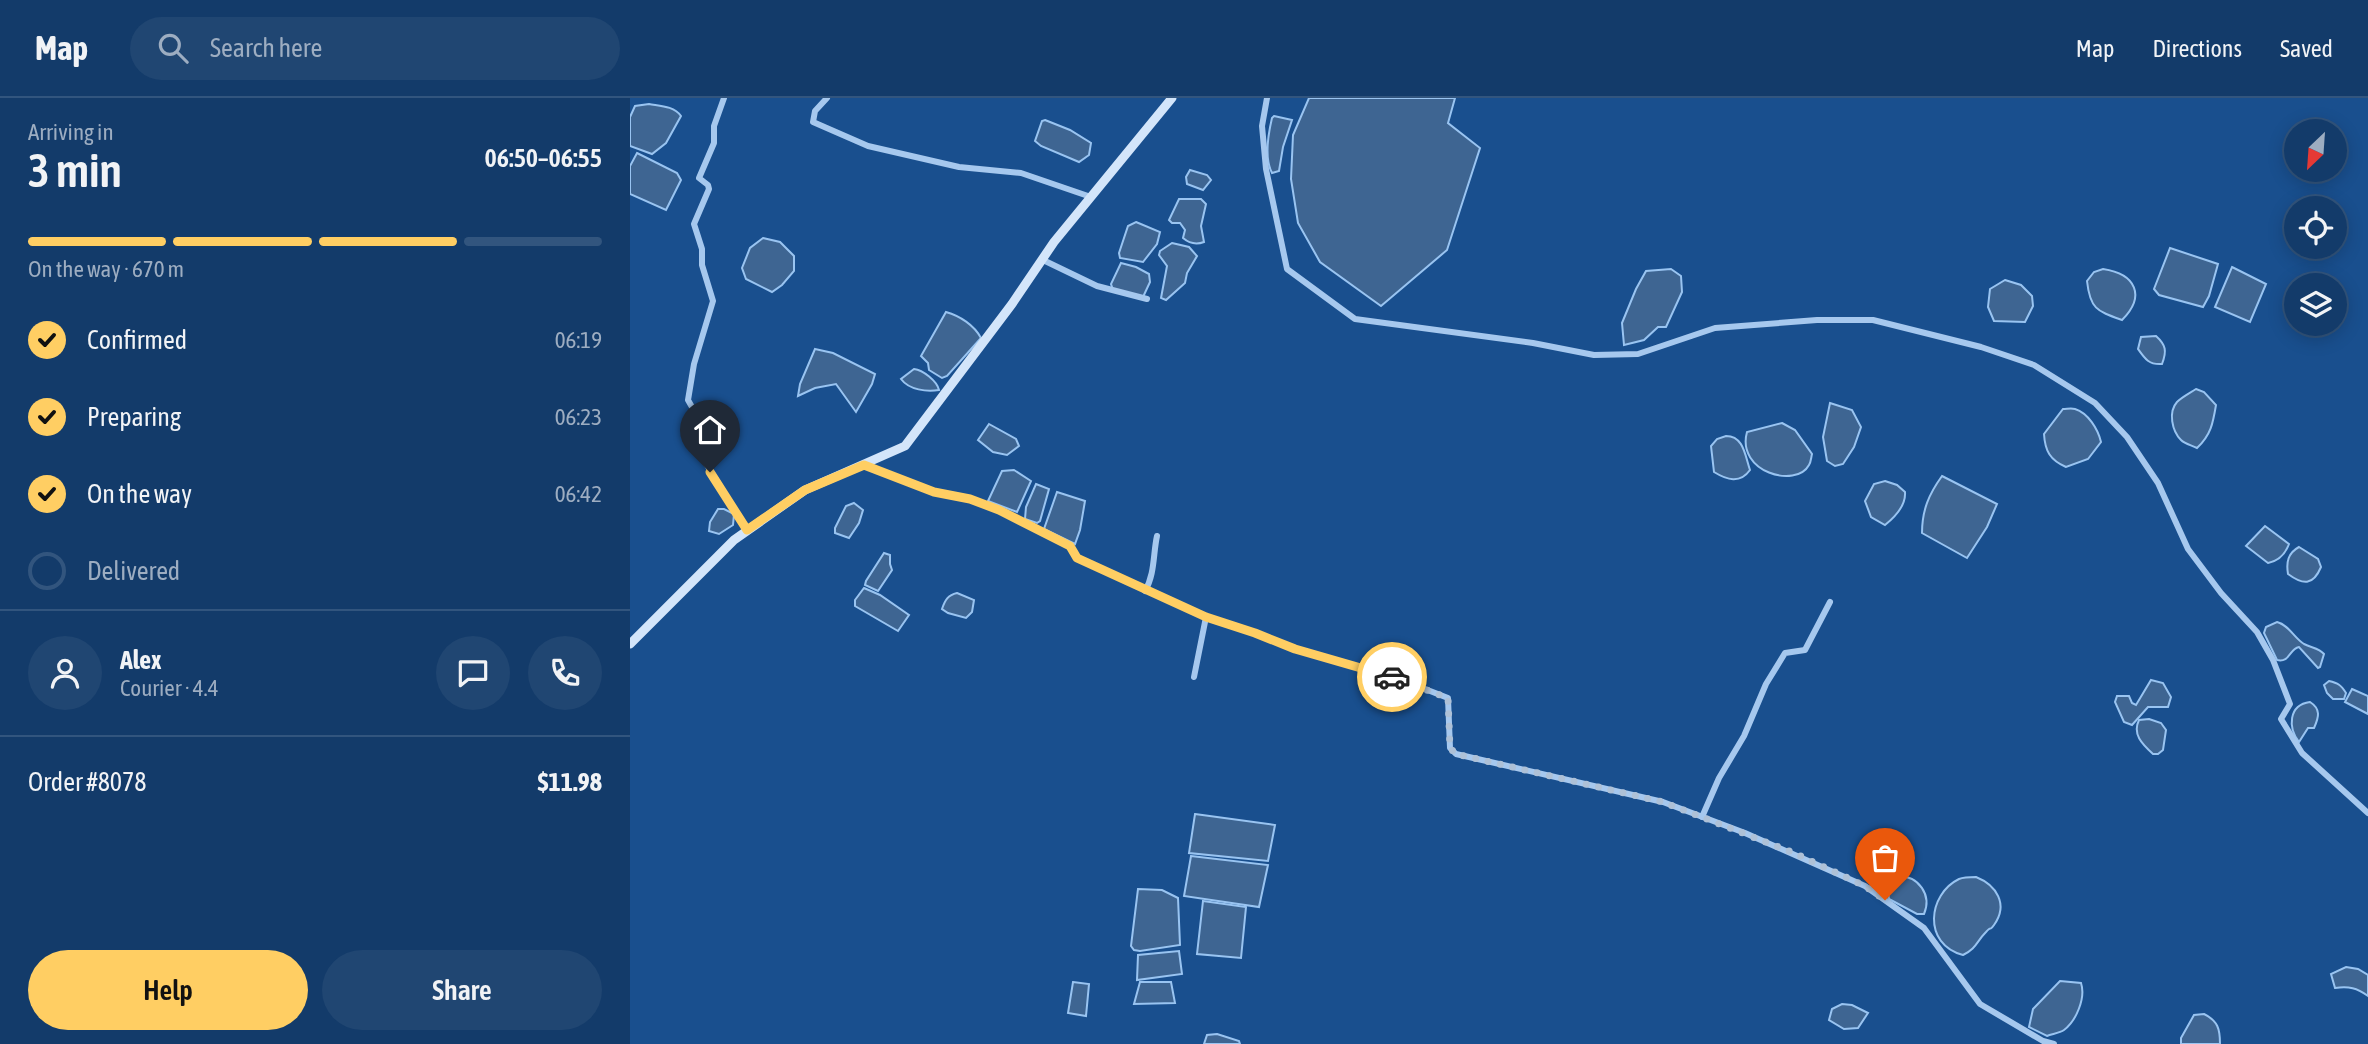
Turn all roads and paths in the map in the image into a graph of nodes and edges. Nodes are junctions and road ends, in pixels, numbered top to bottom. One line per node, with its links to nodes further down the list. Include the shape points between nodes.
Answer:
1 (724, 98): 9 (street, via 714,126 714,143 699,178 709,189 694,224 713,300 688,400 716,438 702,457)
2 (827, 98): 5 (street, via 815,111 813,122 868,146 959,167 1021,173)
3 (1172, 98): 5 (street)
4 (1267, 98): 16 (street, via 1262,126 1266,169 1287,269 1355,319 1594,355 1638,355 1715,328 1873,320 2034,365 2095,403 2158,483 2188,549 2257,632 2290,704 2281,719 2302,753)
5 (1091, 197): 6 (street)
6 (1043, 260): 7 (street, via 1097,286); 8 (street, via 905,446)
7 (1147, 299)
8 (864, 465): 9 (street, via 805,490); 11 (street, via 999,510 1070,546 1077,558)
9 (747, 530): 14 (street)
10 (1157, 536): 11 (street, via 1151,580)
11 (1145, 591): 13 (street)
12 (1830, 602): 17 (street, via 1805,650 1785,653 1766,684)
13 (1206, 617): 15 (street); 17 (street, via 1448,698 1450,748 1456,754 1663,802)
14 (630, 644)
15 (1194, 677)
16 (2368, 813)
17 (1702, 817): 18 (street, via 1865,886 1924,928 1980,1004)
18 (2054, 1044)

